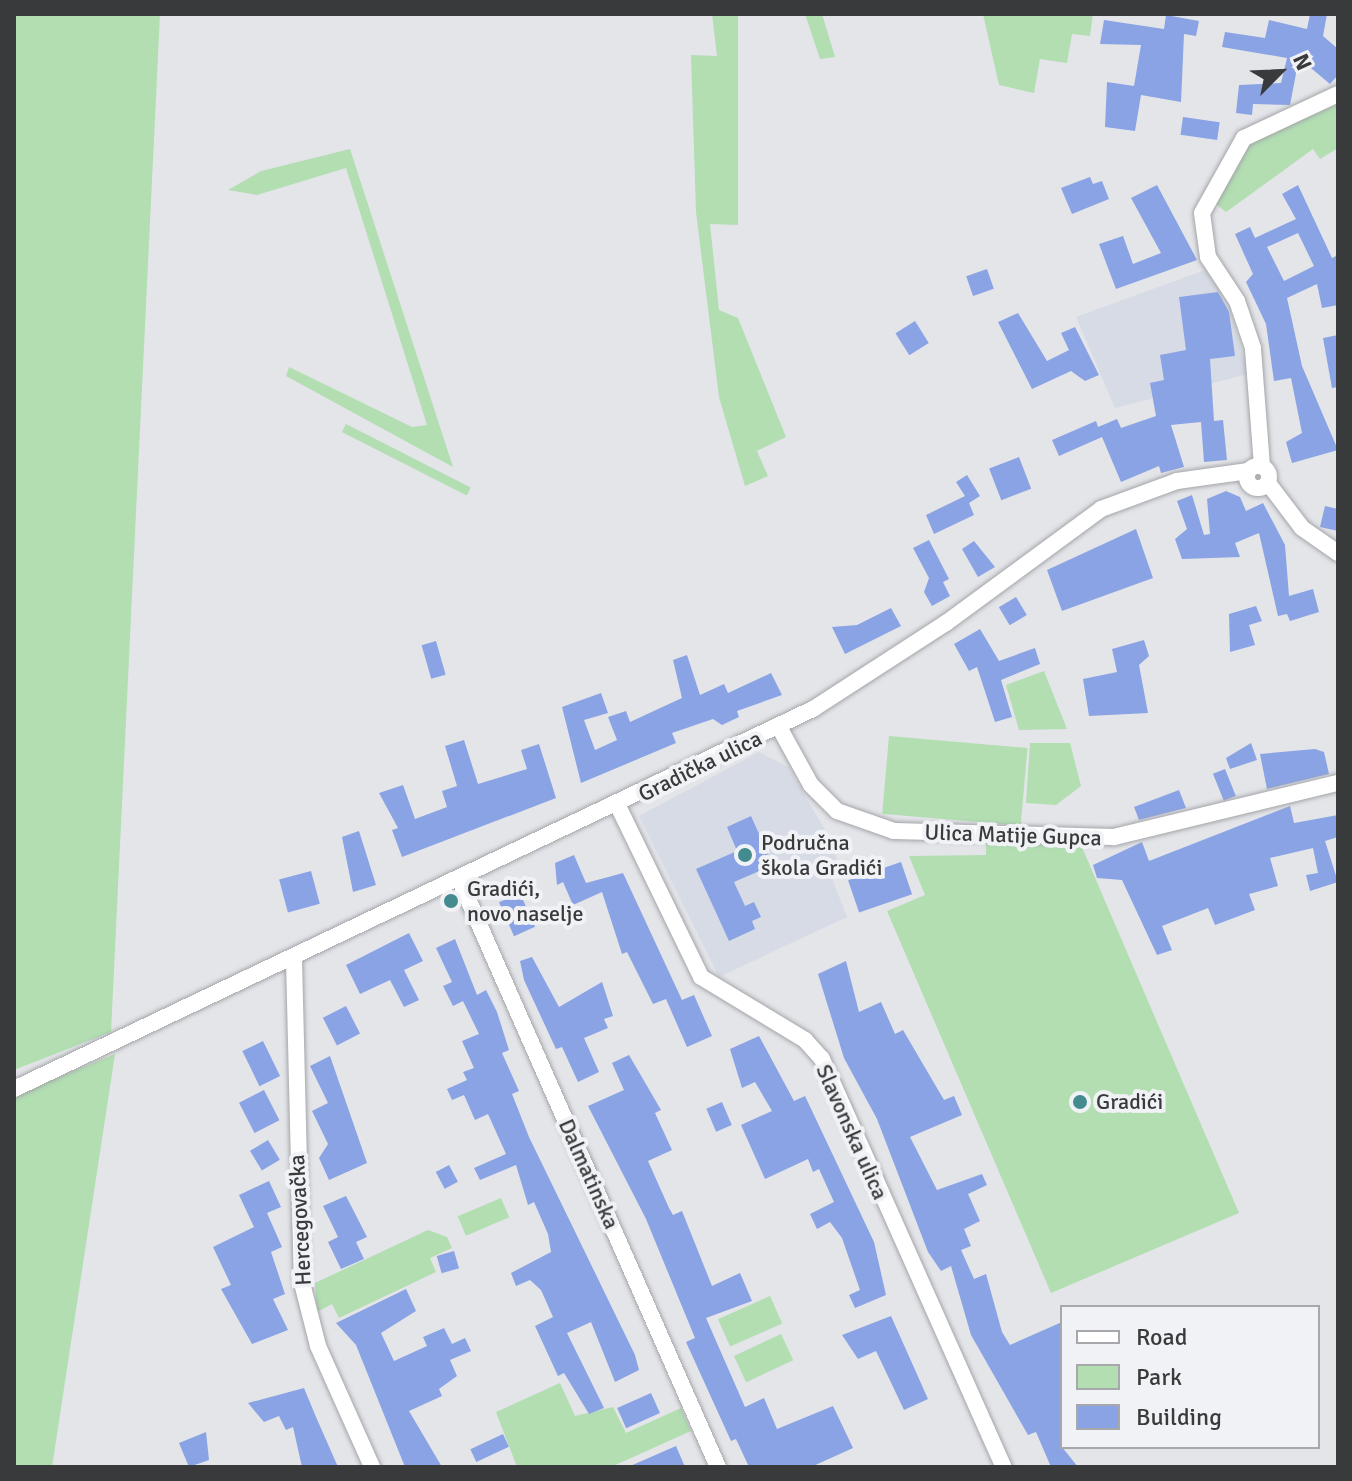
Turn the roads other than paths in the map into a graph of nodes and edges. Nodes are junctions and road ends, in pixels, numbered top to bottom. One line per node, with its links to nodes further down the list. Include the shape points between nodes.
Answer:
1 (1338, 94): 2 (street, via 1244,138 1211,187 1202,224 1208,257 1246,322)
2 (1255, 468): 3 (street, via 1250,485 1268,483 1302,528); 4 (street, Gradička ulica, via 1177,481 1082,519 882,668)
3 (1338, 553)
4 (779, 727): 5 (street, Ulica Matije Gupca, via 811,785 837,811 894,831 1114,837); 6 (street, Gradička ulica)
5 (1338, 783)
6 (618, 806): 7 (street, Gradička ulica); 12 (street, Slavonska ulica, via 701,977 805,1040 822,1059)
7 (460, 881): 8 (street, Gradička ulica); 11 (street, Dalmatinska)
8 (294, 960): 9 (street, Gradička ulica); 10 (street, Hercegovačka, via 302,1283 318,1346)
9 (14, 1089)
10 (372, 1467)
11 (718, 1467)
12 (1004, 1467)

